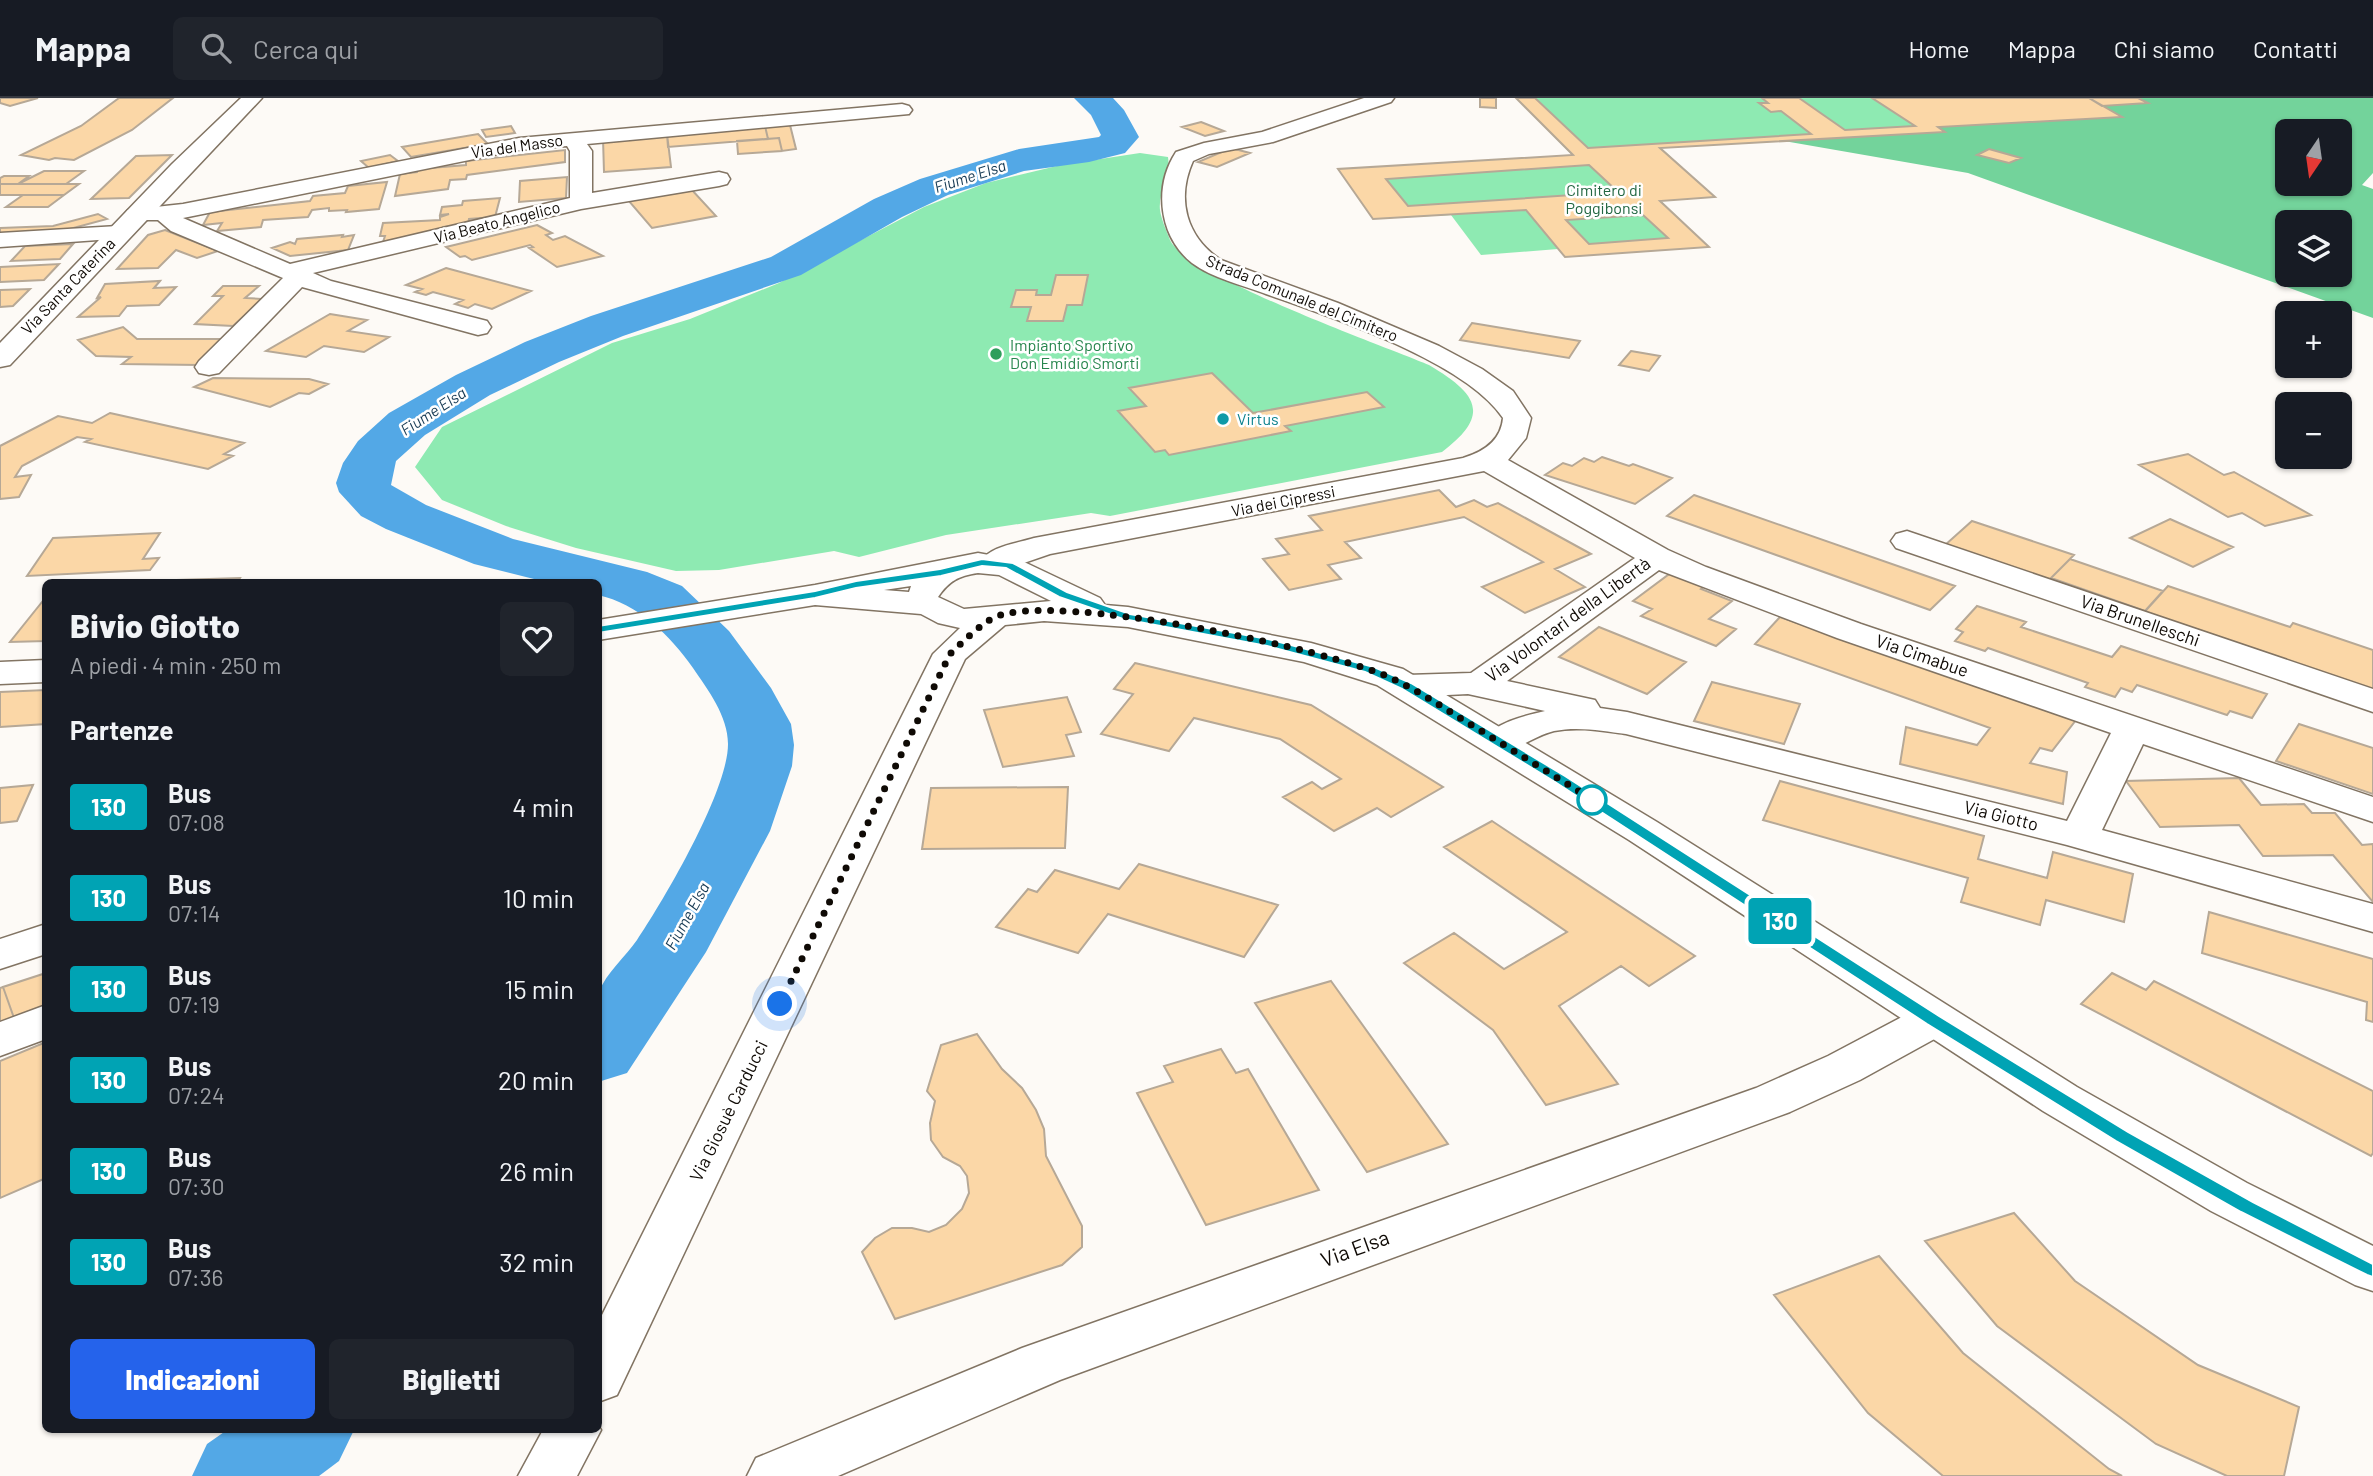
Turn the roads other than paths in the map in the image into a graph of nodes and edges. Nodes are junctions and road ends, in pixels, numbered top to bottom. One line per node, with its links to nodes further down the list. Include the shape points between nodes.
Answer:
1 (253, 98): 8 (street, Via Santa Caterina)
2 (1384, 98): 15 (street, Strada Comunale del Cimitero, via 1257,141 1188,154 1182,159 1173,194 1178,225 1189,248 1212,265 1413,343 1494,390 1511,406 1517,423 1506,446)
3 (902, 110): 4 (street, Via del Masso)
4 (573, 139): 6 (street, via 581,151); 7 (street, Via del Masso, via 484,150)
5 (719, 179): 6 (street, Via Beato Angelico)
6 (581, 202): 11 (street, Via Beato Angelico)
7 (166, 214): 8 (street, Via del Masso); 11 (street, via 179,226)
8 (136, 215): 9 (street, Via Santa Caterina)
9 (118, 233): 10 (street); 13 (street, Via Santa Caterina)
10 (0, 240)
11 (293, 274): 12 (street, via 332,289); 14 (street)
12 (478, 327)
13 (0, 359)
14 (209, 367)
15 (1489, 461): 16 (street, Via dei Cipressi); 18 (street, Via Cimabue)
16 (1077, 541): 19 (street, Via dei Cipressi, via 1024,550); 21 (street, Via dei Cipressi)
17 (1907, 541): 32 (street, Via Brunelleschi)
18 (1657, 557): 30 (street, Via Volontari della Libertà); 34 (street, Via Cimabue, via 1773,604)
19 (995, 563): 20 (street, via 966,564); 21 (street, via 1009,565)
20 (941, 572): 22 (street); 23 (street, via 924,592)
21 (1031, 578): 24 (street, Via Giosuè Carducci, via 1035,589 1031,598); 25 (street, via 1083,603)
22 (815, 595): 23 (street, via 873,597); 26 (street)
23 (934, 608): 24 (street, via 964,619); 27 (street)
24 (1001, 616): 25 (street, via 1044,611); 27 (street, Via Giosuè Carducci)
25 (1128, 617): 31 (street, via 1311,653)
26 (602, 629)
27 (950, 654): 45 (street, Via Giosuè Carducci)
28 (42, 671): 29 (street)
29 (0, 673)
30 (1479, 684): 31 (street, Via Giotto); 33 (street, Via Giotto)
31 (1407, 686): 35 (street)
32 (2373, 701)
33 (1627, 723): 35 (street, Via Giotto, via 1559,717); 37 (street, Via Giotto)
34 (2132, 727): 36 (street, Via Cimabue); 37 (street)
35 (1500, 742): 41 (street)
36 (2373, 810)
37 (2078, 836): 38 (street, Via Giotto)
38 (2373, 918)
39 (42, 939): 40 (street)
40 (0, 955)
41 (1933, 1020): 44 (street, via 2192,1177); 48 (street, Via Elsa, via 1773,1100 1003,1379)
42 (42, 1023): 43 (street)
43 (0, 1040)
44 (2373, 1269)
45 (602, 1371)
46 (571, 1433): 47 (street)
47 (547, 1476)
48 (776, 1476)

